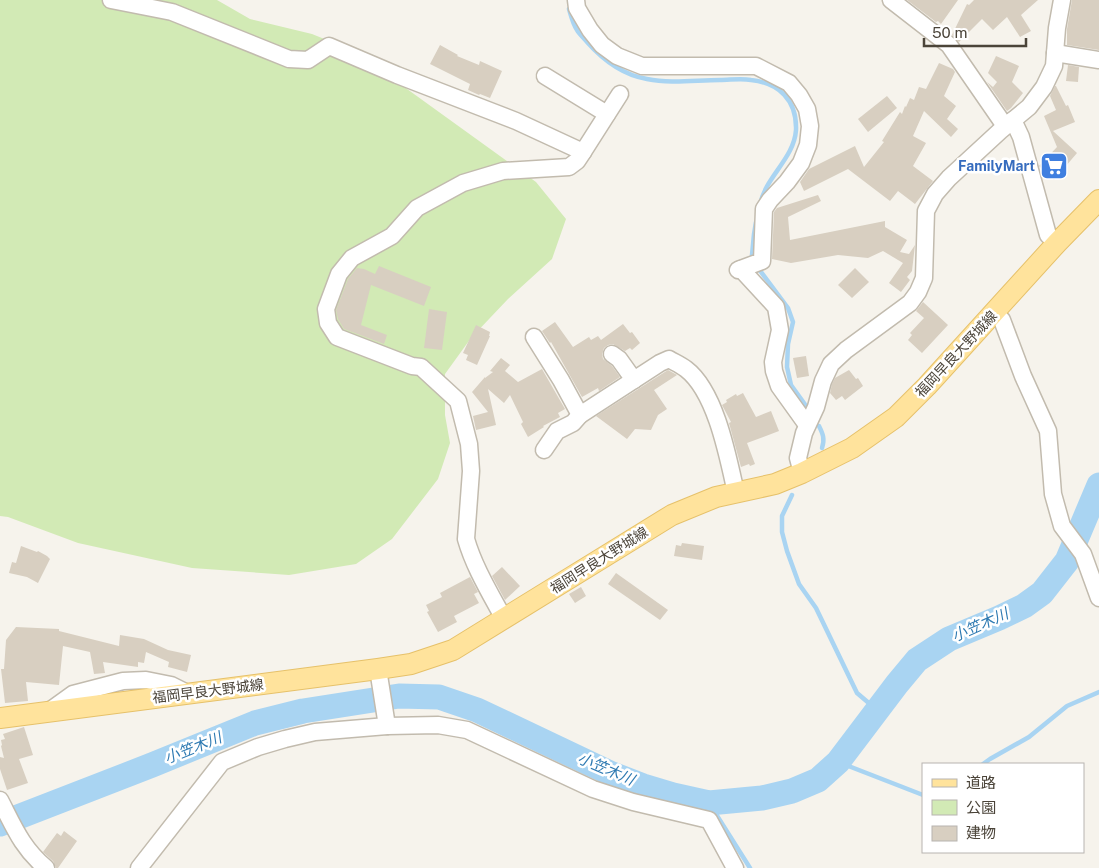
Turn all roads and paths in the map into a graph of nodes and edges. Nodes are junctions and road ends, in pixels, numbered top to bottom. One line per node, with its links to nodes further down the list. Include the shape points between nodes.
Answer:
1 (111, 0): 11 (street, via 172,12 289,59 308,60 329,46 516,121)
2 (576, 0): 19 (street, via 590,30 617,56 642,66 756,66 789,83 807,109 810,126 808,145 801,163 764,209 762,261 742,268 776,307 780,330 774,372)
3 (891, 0): 10 (street, via 950,45)
4 (1062, 0): 5 (street)
5 (1055, 54): 6 (street); 10 (street, via 1054,66 1044,88 1030,107)
6 (1099, 60)
7 (545, 76): 9 (street)
8 (620, 94): 9 (street)
9 (607, 114): 11 (street)
10 (1009, 123): 13 (street, via 1021,137 1048,235); 19 (street, via 935,194 926,211 924,278 918,292 910,303 831,364)
11 (583, 152): 24 (street, via 569,166 503,171 463,183 417,208 392,236 352,258 339,274 326,309 328,323 337,337 421,367 458,401 469,444 471,471 466,539)
12 (1099, 200): 13 (main road, 福岡早良大野城線)
13 (1057, 243): 14 (main road, 福岡早良大野城線)
14 (994, 313): 21 (main road, 福岡早良大野城線, via 896,418 852,448); 23 (street, via 1002,320 1048,431 1053,494 1062,526 1083,554)
15 (534, 337): 18 (street)
16 (612, 354): 17 (street, via 619,358)
17 (634, 380): 18 (street); 22 (street, via 669,359 686,369 700,385 713,410)
18 (580, 415): 20 (street, via 573,424 557,431)
19 (807, 425): 21 (street, via 798,458)
20 (544, 450)
21 (802, 473): 22 (main road, 福岡早良大野城線, via 775,484)
22 (736, 493): 24 (main road, 福岡早良大野城線, via 716,497 672,515)
23 (1099, 598)
24 (504, 619): 25 (main road, 福岡早良大野城線, via 453,650 410,664)
25 (378, 669): 26 (main road, 福岡早良大野城線); 27 (street)
26 (0, 718)
27 (387, 726): 30 (street, via 316,732 258,747 222,762); 31 (street, via 438,725 468,730 593,789 709,820)
28 (0, 800): 29 (street, via 19,839)
29 (46, 868)
30 (139, 868)
31 (735, 868)

